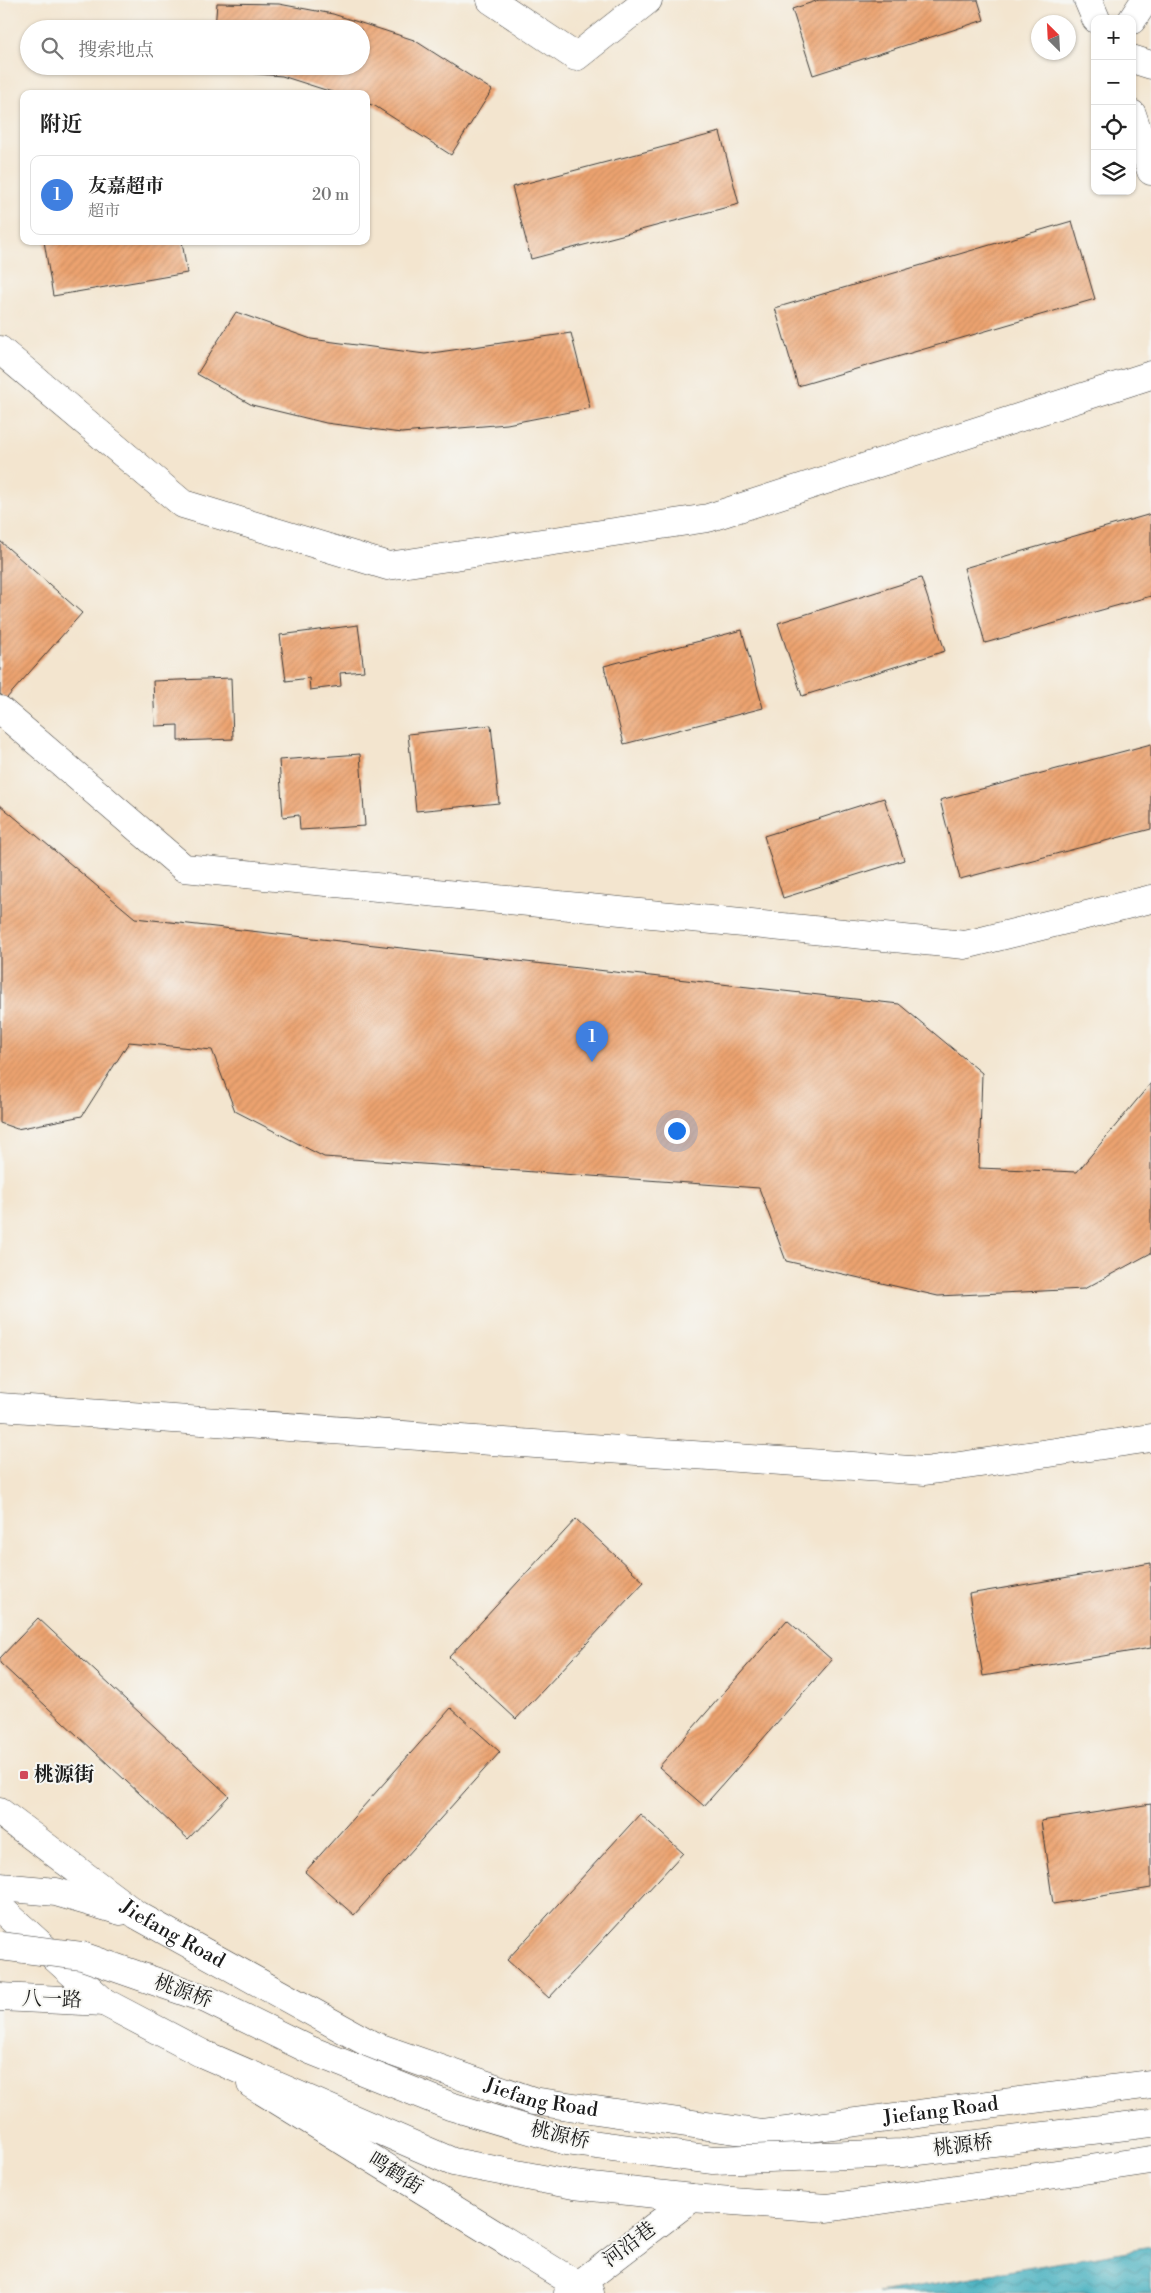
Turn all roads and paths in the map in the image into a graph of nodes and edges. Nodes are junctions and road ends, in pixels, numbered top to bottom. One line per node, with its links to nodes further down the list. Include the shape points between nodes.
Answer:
1 (491, 0): 2 (street, via 576,57)
2 (648, 0)
3 (1088, 0): 5 (street)
4 (1145, 0): 6 (street)
5 (1094, 15)
6 (1135, 15)
7 (1135, 60): 8 (street)
8 (1151, 65)
9 (1136, 126): 10 (street)
10 (1151, 171)
11 (0, 350): 12 (street, via 183,504 388,566 708,518)
12 (1151, 375)
13 (0, 710): 14 (street, via 184,868 965,945)
14 (1151, 899)
15 (0, 1407): 16 (street, via 925,1471)
16 (1151, 1438)
17 (0, 1812): 20 (street, Jiefang Road)
18 (0, 1887): 20 (street, via 56,1892)
19 (0, 1908): 23 (street)
20 (137, 1915): 25 (street, Jiefang Road, via 372,2045 533,2101 763,2134)
21 (0, 1946): 26 (street, 桃源桥, bridge, via 82,1956 206,1999 310,2050 450,2106 567,2141 713,2160 902,2153)
22 (0, 1997): 23 (street, 八一路)
23 (104, 2002): 24 (street)
24 (201, 2053): 28 (street, via 453,2162 574,2185); 29 (street, 鸣鹤街)
25 (1151, 2084)
26 (1151, 2123)
27 (1151, 2160): 28 (street, via 827,2208)
28 (692, 2198): 29 (street, 河沿巷)
29 (578, 2291)

